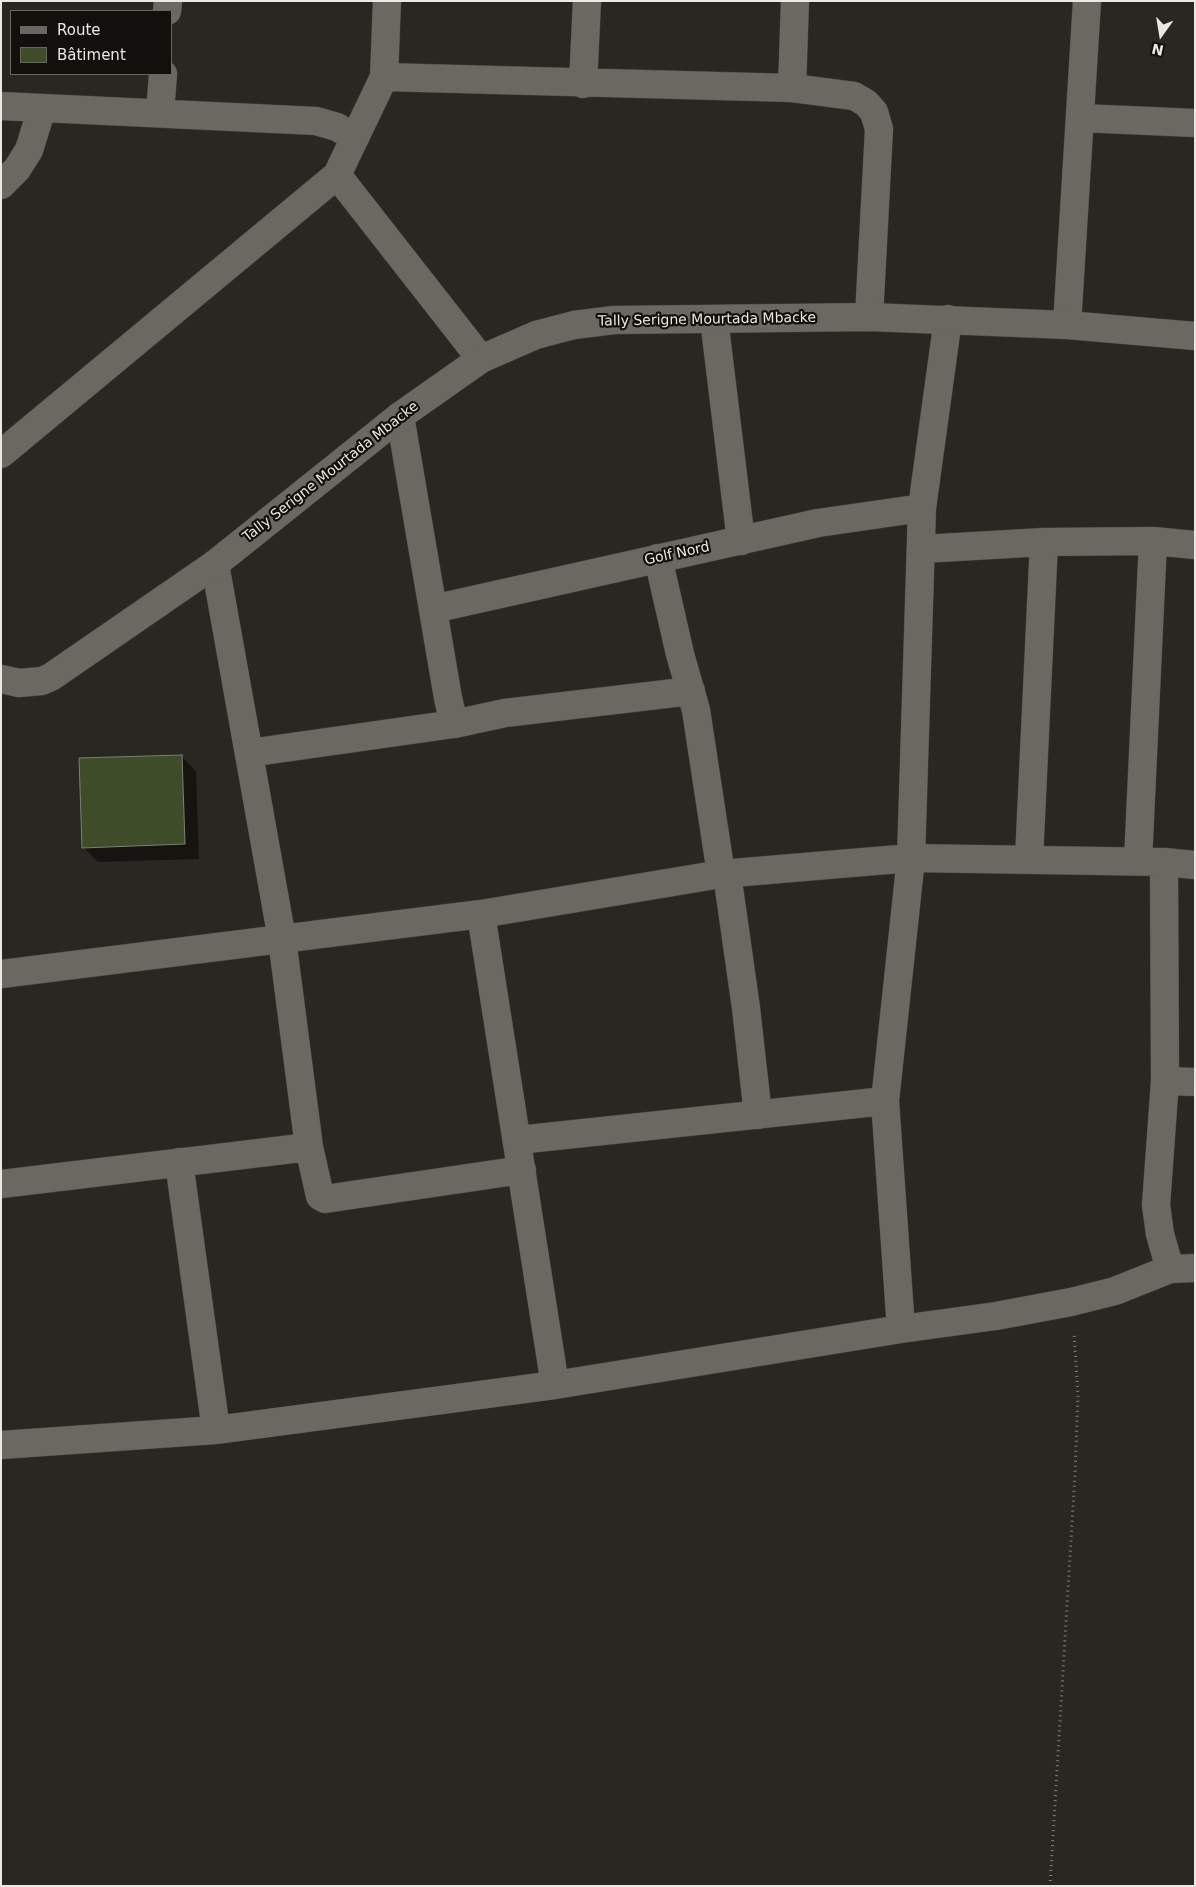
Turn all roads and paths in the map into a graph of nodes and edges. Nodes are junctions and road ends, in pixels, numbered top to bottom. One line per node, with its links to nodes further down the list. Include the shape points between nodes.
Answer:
1 (387, 1): 6 (street)
2 (587, 1): 7 (street)
3 (795, 1): 8 (street)
4 (1087, 1): 12 (street)
5 (163, 75): 11 (street)
6 (384, 77): 7 (street); 14 (street)
7 (583, 84): 8 (street)
8 (792, 88): 17 (street, via 854,96 874,112 879,129)
9 (1, 106): 10 (street)
10 (42, 108): 11 (street); 16 (street, via 29,150)
11 (160, 113): 14 (street, via 316,121 338,127)
12 (1080, 118): 13 (street); 20 (street)
13 (1195, 123)
14 (355, 138): 15 (street)
15 (337, 175): 22 (street); 24 (street)
16 (1, 185)
17 (869, 317): 18 (street, Tally Serigne Mourtada Mbacke); 19 (street, Tally Serigne Mourtada Mbacke)
18 (714, 319): 22 (street, Tally Serigne Mourtada Mbacke, via 614,320 574,326 536,335); 26 (street)
19 (948, 319): 20 (street, Tally Serigne Mourtada Mbacke); 25 (street)
20 (1067, 325): 21 (street, Tally Serigne Mourtada Mbacke)
21 (1195, 336)
22 (481, 359): 23 (street, Tally Serigne Mourtada Mbacke)
23 (400, 416): 32 (street, Tally Serigne Mourtada Mbacke); 33 (street)
24 (1, 454)
25 (922, 508): 26 (street, Golf Nord, via 818,523); 30 (street)
26 (741, 541): 31 (street, Golf Nord)
27 (1153, 541): 28 (street); 29 (street); 40 (street)
28 (1044, 542): 30 (street); 39 (street)
29 (1195, 544)
30 (922, 550): 38 (street)
31 (658, 558): 33 (street, Golf Nord); 35 (street)
32 (215, 564): 34 (street, Tally Serigne Mourtada Mbacke, via 42,681 19,683); 37 (street)
33 (433, 609): 36 (street)
34 (1, 679)
35 (691, 691): 36 (street, via 505,714); 42 (street)
36 (454, 724): 37 (street)
37 (249, 753): 44 (street)
38 (911, 858): 39 (street); 42 (street); 48 (street)
39 (1029, 859): 40 (street)
40 (1151, 862): 41 (street); 46 (street)
41 (1195, 865)
42 (724, 874): 43 (street); 49 (street, via 746,1008)
43 (481, 914): 44 (street); 50 (street)
44 (282, 939): 45 (street); 51 (street)
45 (1, 974)
46 (1166, 1081): 47 (street); 55 (street, via 1156,1206 1160,1234)
47 (1195, 1082)
48 (885, 1101): 49 (street); 57 (street)
49 (758, 1115): 50 (street)
50 (518, 1140): 53 (street)
51 (308, 1147): 52 (street); 53 (street, via 318,1191 325,1199)
52 (179, 1162): 54 (street); 59 (street)
53 (522, 1170): 58 (street)
54 (1, 1184)
55 (1182, 1268): 56 (street)
56 (1072, 1302): 57 (street); 61 (path, via 1078,1396)
57 (901, 1329): 58 (street)
58 (555, 1385): 59 (street)
59 (216, 1430): 60 (street)
60 (1, 1445)
61 (1050, 1886)

